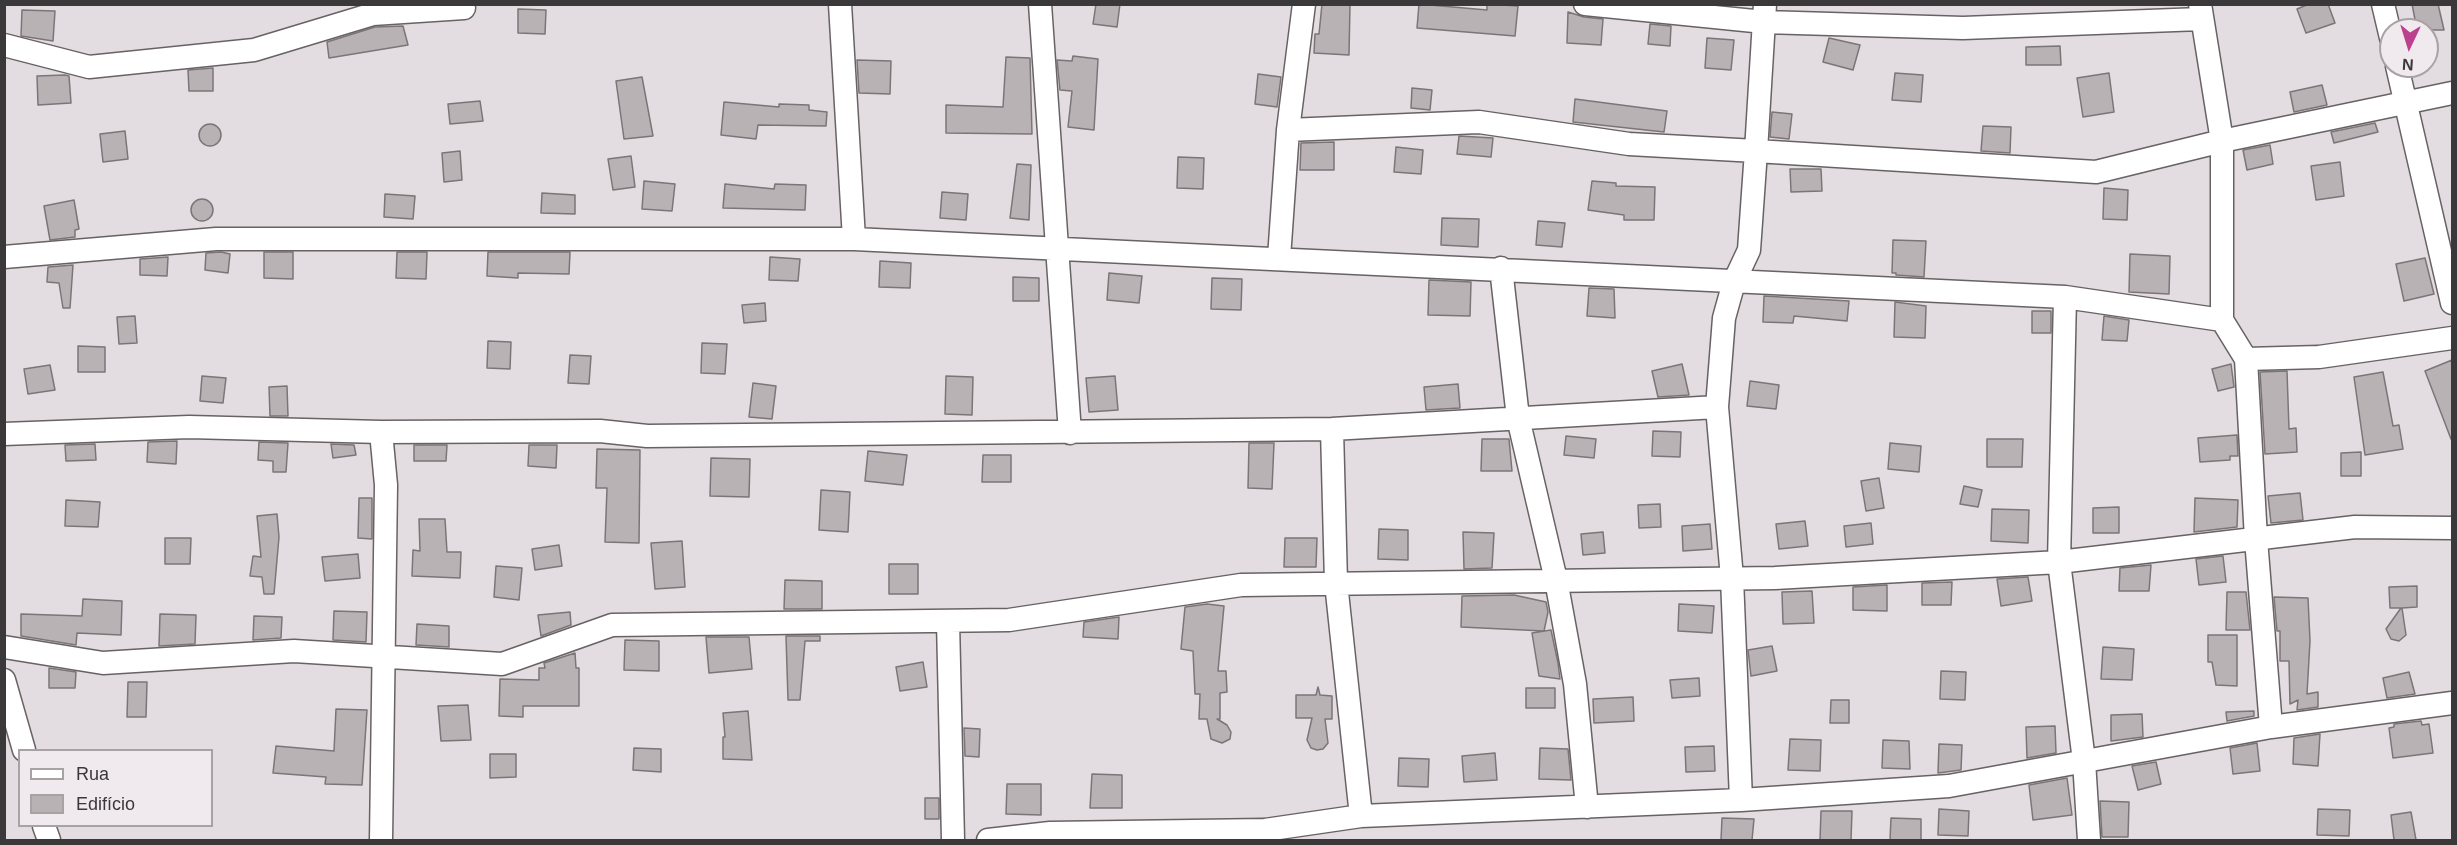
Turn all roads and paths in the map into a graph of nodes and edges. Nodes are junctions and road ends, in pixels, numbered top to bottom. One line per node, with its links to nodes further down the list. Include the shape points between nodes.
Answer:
1 (840, 4): 15 (street)
2 (1040, 4): 16 (street)
3 (1304, 4): 12 (street)
4 (1585, 4): 7 (street)
5 (464, 8): 8 (street, via 373,14 254,50 89,67)
6 (2200, 12): 7 (street, via 1963,28); 13 (street)
7 (1765, 13): 14 (street)
8 (4, 45)
9 (2400, 78): 11 (street)
10 (2452, 93): 11 (street)
11 (2405, 101): 13 (street); 22 (street)
12 (1288, 130): 14 (street, via 1479,122 1629,144); 18 (street)
13 (2222, 141): 14 (street, via 2096,172); 23 (street)
14 (1756, 151): 20 (street, via 1749,250)
15 (854, 239): 16 (street); 17 (street, via 216,239)
16 (1058, 249): 18 (street); 30 (street)
17 (4, 257)
18 (1279, 258): 19 (street)
19 (1501, 268): 20 (street); 27 (street)
20 (1734, 282): 21 (street); 26 (street, via 1724,318)
21 (2065, 297): 23 (street); 34 (street)
22 (2452, 303)
23 (2222, 320): 25 (street)
24 (2452, 338): 25 (street, via 2319,357)
25 (2246, 358): 33 (street)
26 (1717, 407): 27 (street); 35 (street)
27 (1518, 418): 28 (street); 36 (street)
28 (1332, 429): 30 (street); 37 (street)
29 (381, 432): 30 (street, via 600,431 647,436); 31 (street, via 189,427); 40 (street, via 386,485)
30 (1070, 433)
31 (4, 434)
32 (2452, 528): 33 (street, via 2355,527)
33 (2256, 539): 34 (street); 43 (street)
34 (2059, 562): 35 (street); 45 (street)
35 (1732, 578): 36 (street); 46 (street)
36 (1556, 580): 37 (street); 47 (street, via 1575,684)
37 (1336, 583): 38 (street, via 1242,585 1009,620); 48 (street)
38 (948, 621): 40 (street, via 612,625 502,664); 51 (street)
39 (4, 647): 40 (street, via 103,663 294,651)
40 (384, 657): 50 (street)
41 (4, 680): 44 (street)
42 (2452, 703): 43 (street)
43 (2271, 727): 45 (street)
44 (24, 749)
45 (2084, 761): 46 (street, via 1949,786); 53 (street)
46 (1741, 800): 47 (street)
47 (1587, 807): 48 (street)
48 (1361, 816): 49 (street)
49 (1265, 835): 52 (street, via 1050,833)
50 (381, 840)
51 (953, 840)
52 (988, 840)
53 (2089, 840)

